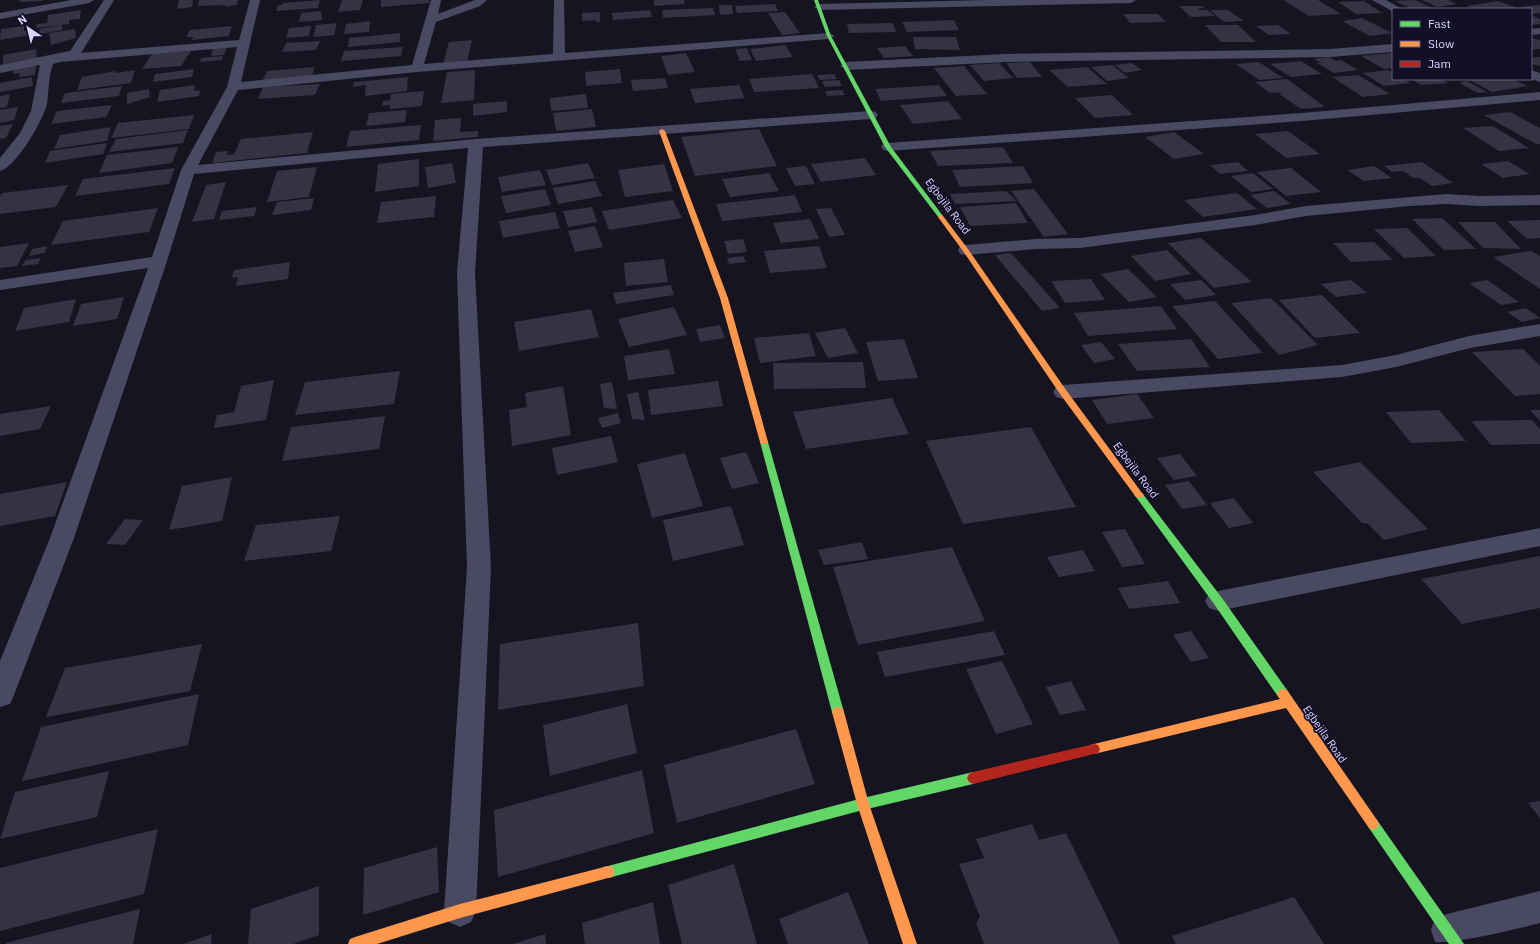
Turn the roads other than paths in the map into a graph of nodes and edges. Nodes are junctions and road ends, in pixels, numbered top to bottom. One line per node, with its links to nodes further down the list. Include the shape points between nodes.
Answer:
1 (89, 0): 11 (street)
2 (109, 0): 17 (street, via 74,54)
3 (255, 0): 14 (street)
4 (436, 0): 12 (street)
5 (482, 0): 12 (street)
6 (559, 0): 16 (street)
7 (1131, 0): 9 (street)
8 (1377, 0): 10 (street)
9 (818, 4): 13 (street, Egbejila Road)
10 (1394, 8)
11 (0, 16)
12 (430, 20): 19 (street)
13 (829, 36): 16 (street); 18 (street, Egbejila Road)
14 (244, 43): 17 (street); 21 (street)
15 (1392, 48): 18 (street, via 1330,53 1007,58)
16 (559, 58): 19 (street)
17 (55, 59): 20 (street); 27 (street, via 48,62 44,69 38,111 22,142)
18 (846, 66): 23 (street, Egbejila Road)
19 (417, 68): 21 (street)
20 (0, 69)
21 (233, 86): 28 (street)
22 (1540, 96): 26 (street, via 1302,117)
23 (870, 115): 24 (street); 26 (street, Egbejila Road)
24 (662, 131): 25 (street); 39 (street, via 724,298)
25 (476, 143): 28 (street); 41 (street, via 466,272 479,568)
26 (888, 147): 30 (street, Egbejila Road)
27 (0, 167)
28 (188, 170): 31 (street)
29 (1540, 200): 30 (street, via 1410,201 1306,212 1080,243)
30 (966, 250): 34 (street, Egbejila Road)
31 (159, 261): 32 (street); 37 (street, via 62,538)
32 (0, 285)
33 (1540, 330): 34 (street, via 1469,342 1396,361 1342,371)
34 (1063, 392): 36 (street, Egbejila Road)
35 (1540, 537): 36 (street)
36 (1218, 601): 38 (street, Egbejila Road)
37 (0, 695)
38 (1288, 702): 39 (street); 42 (street, Egbejila Road)
39 (863, 804): 41 (street); 44 (street)
40 (1540, 907): 42 (street)
41 (460, 911): 43 (street)
42 (1452, 937)
43 (355, 944)
44 (910, 944)

